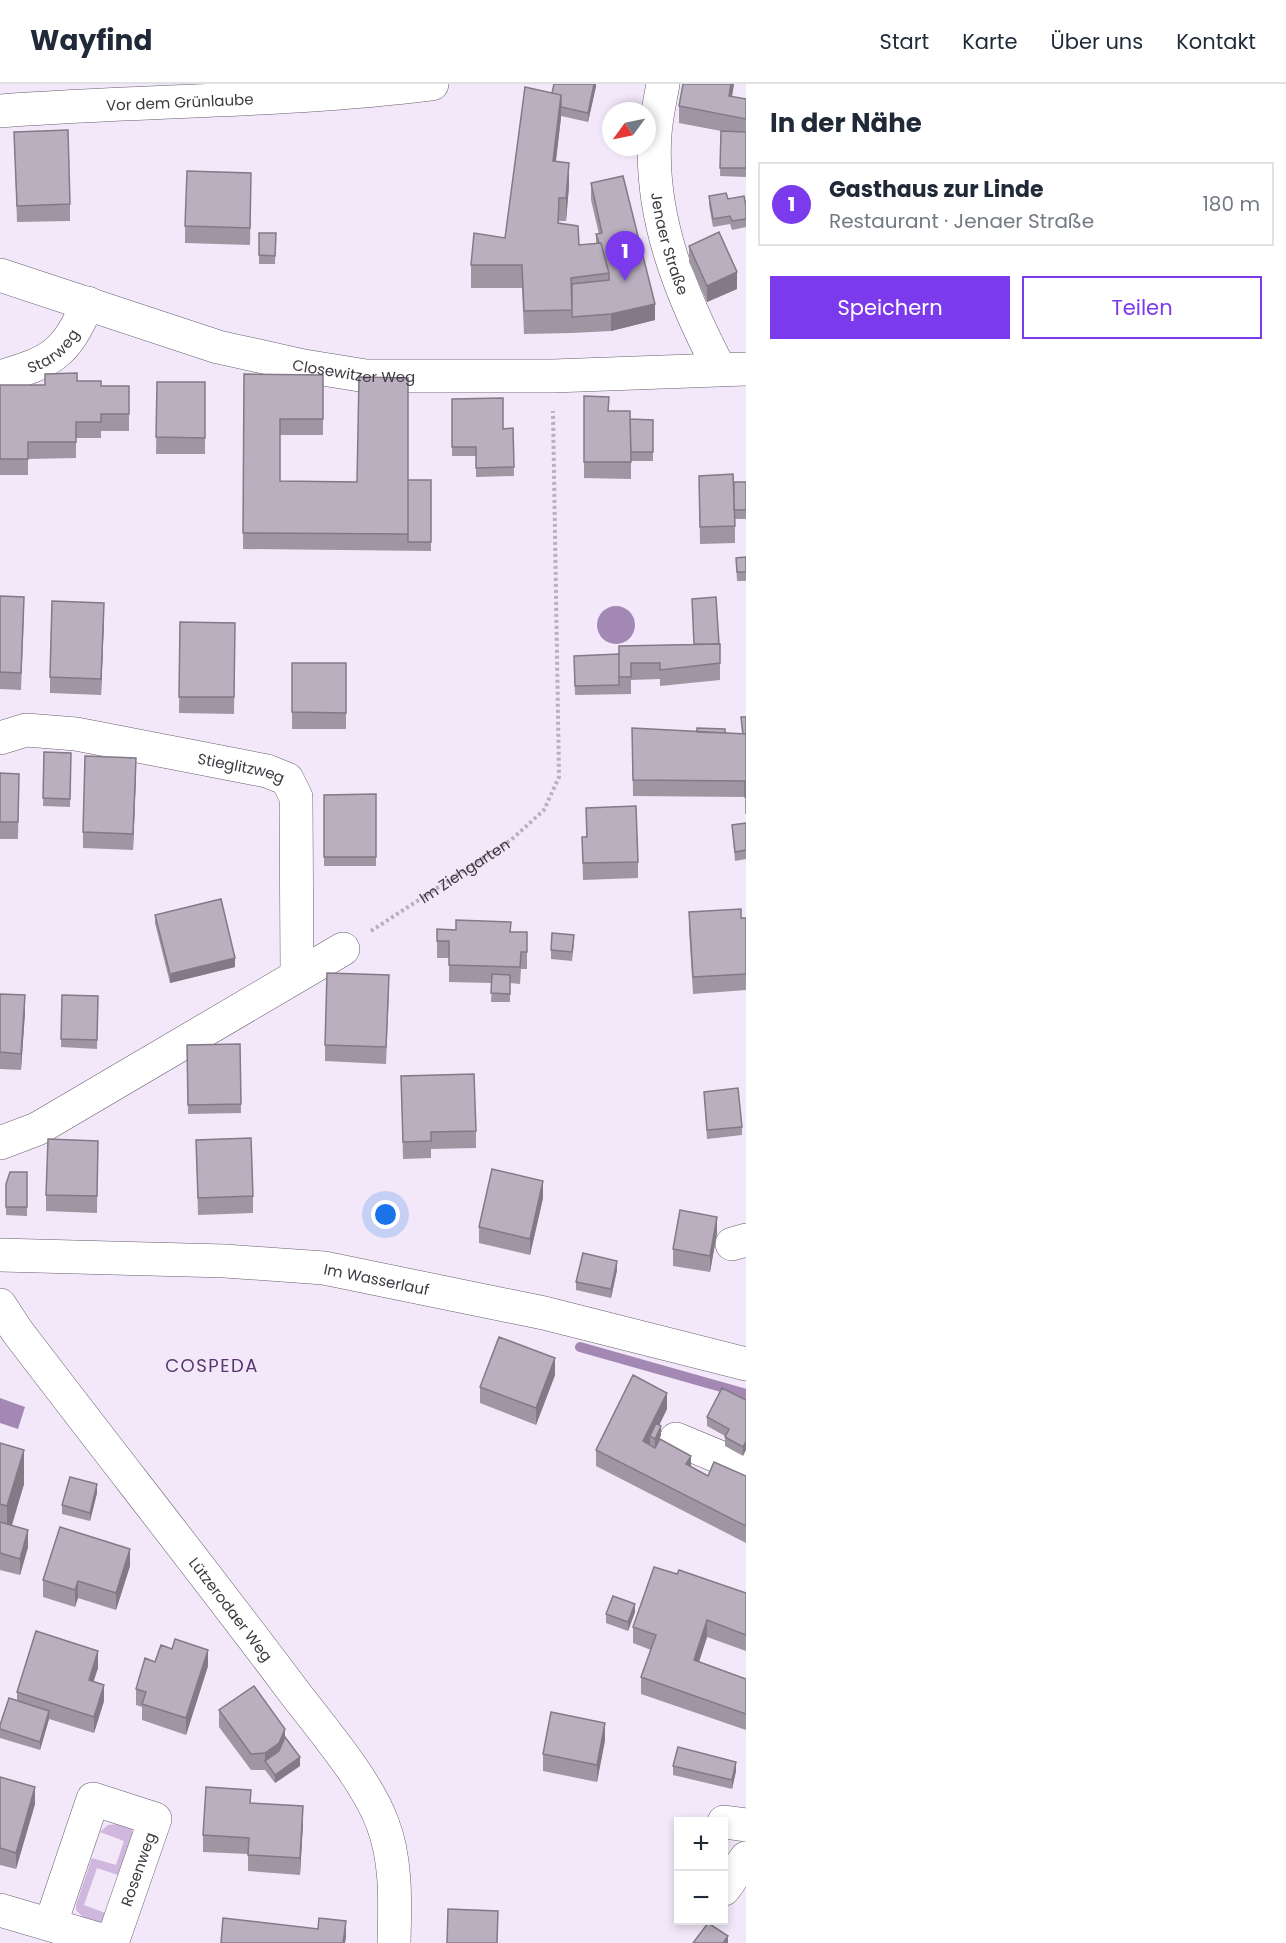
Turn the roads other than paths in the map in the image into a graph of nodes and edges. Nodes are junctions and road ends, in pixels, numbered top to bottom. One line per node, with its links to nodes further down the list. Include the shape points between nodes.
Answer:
1 (432, 84): 3 (street, Vor dem Grünlaube, via 201,103)
2 (663, 84): 7 (street, Jenaer Straße, via 655,134 660,204 681,291)
3 (107, 94): 4 (street, Vor dem Grünlaube)
4 (0, 111)
5 (0, 275): 6 (street, Closewitzer Weg)
6 (88, 303): 7 (street, Closewitzer Weg, via 218,346 366,376 553,376); 8 (street, Starweg, via 63,348 42,364)
7 (733, 369)
8 (0, 377)
9 (0, 738): 11 (street, Stieglitzweg, via 26,730 76,734 267,771 287,779 296,797)
10 (343, 949): 11 (street)
11 (297, 974): 12 (street, via 37,1129)
12 (0, 1143)
13 (0, 1255): 15 (street, Im Wasserlauf, via 225,1260 324,1268 544,1313)
14 (0, 1305): 24 (street, Lützerodaer Weg, via 367,1793 382,1821 390,1849 395,1894)
15 (746, 1364)
16 (676, 1439): 17 (street)
17 (746, 1468)
18 (728, 1823): 19 (street)
19 (746, 1825)
20 (746, 1858): 21 (street)
21 (728, 1882)
22 (0, 1910): 23 (street)
23 (51, 1923)
24 (394, 1943)

